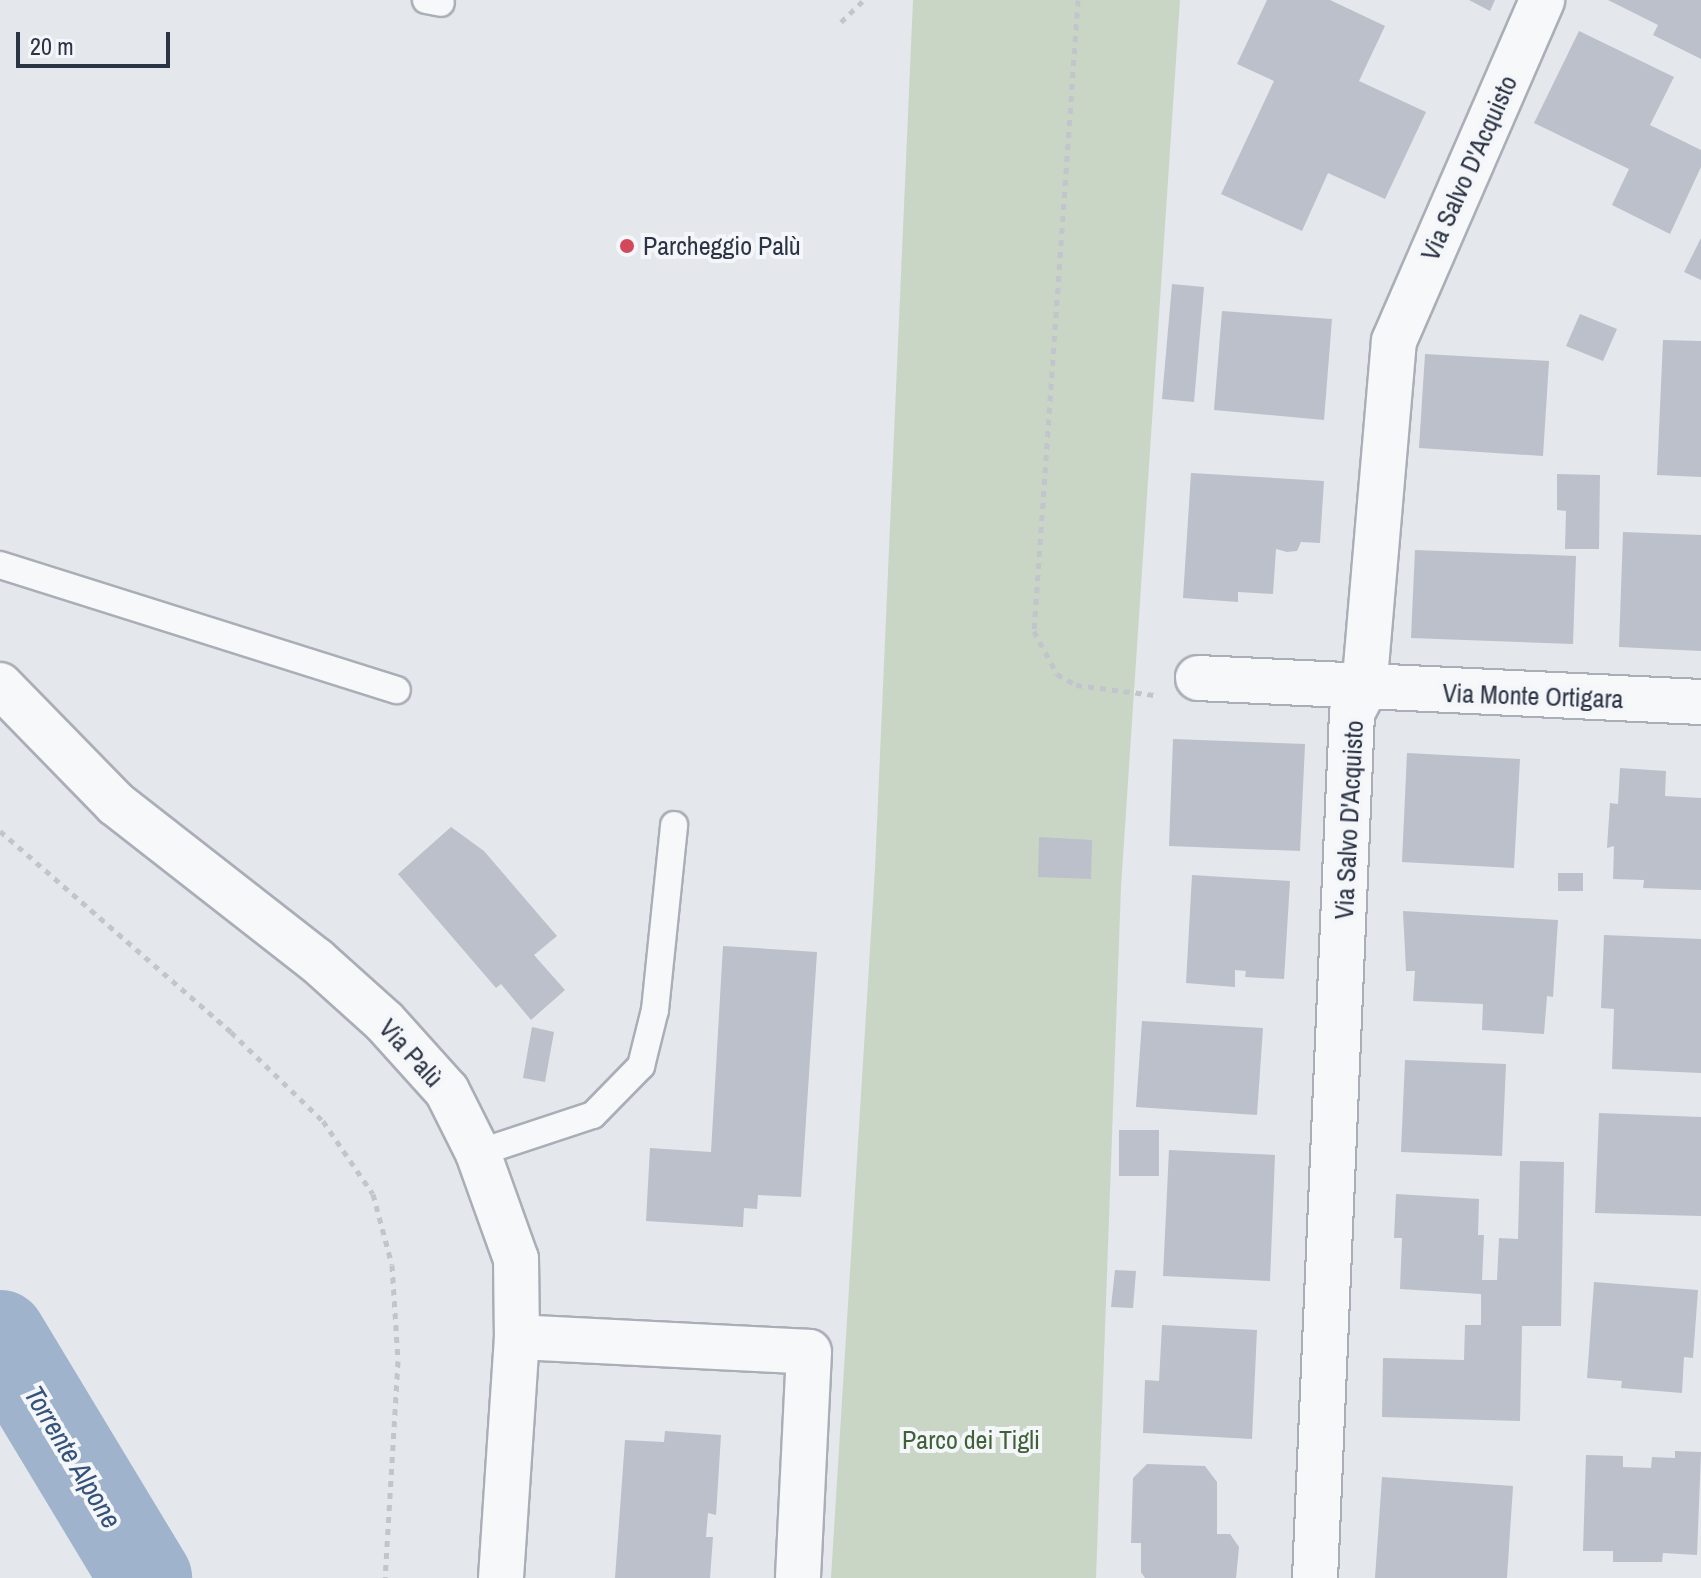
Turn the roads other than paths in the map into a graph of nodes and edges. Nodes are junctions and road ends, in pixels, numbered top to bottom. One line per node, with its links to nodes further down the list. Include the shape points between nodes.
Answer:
1 (1542, 0): 6 (street, Via Salvo D'Acquisto, via 1394,341)
2 (0, 565): 5 (lane)
3 (1198, 678): 6 (street, Via Monte Ortigara)
4 (0, 685): 9 (street, Via Palù, via 116,804 316,960 384,1021 447,1091)
5 (397, 690)
6 (1364, 690): 7 (street, Via Monte Ortigara); 13 (street, Via Salvo D'Acquisto, via 1352,713)
7 (1701, 702)
8 (674, 825): 9 (lane, via 655,1010 641,1066 593,1115)
9 (478, 1153): 10 (street, Via Palù, via 516,1259)
10 (517, 1337): 11 (street, Via Palù); 12 (street, via 809,1352)
11 (501, 1578)
12 (798, 1578)
13 (1315, 1578)

